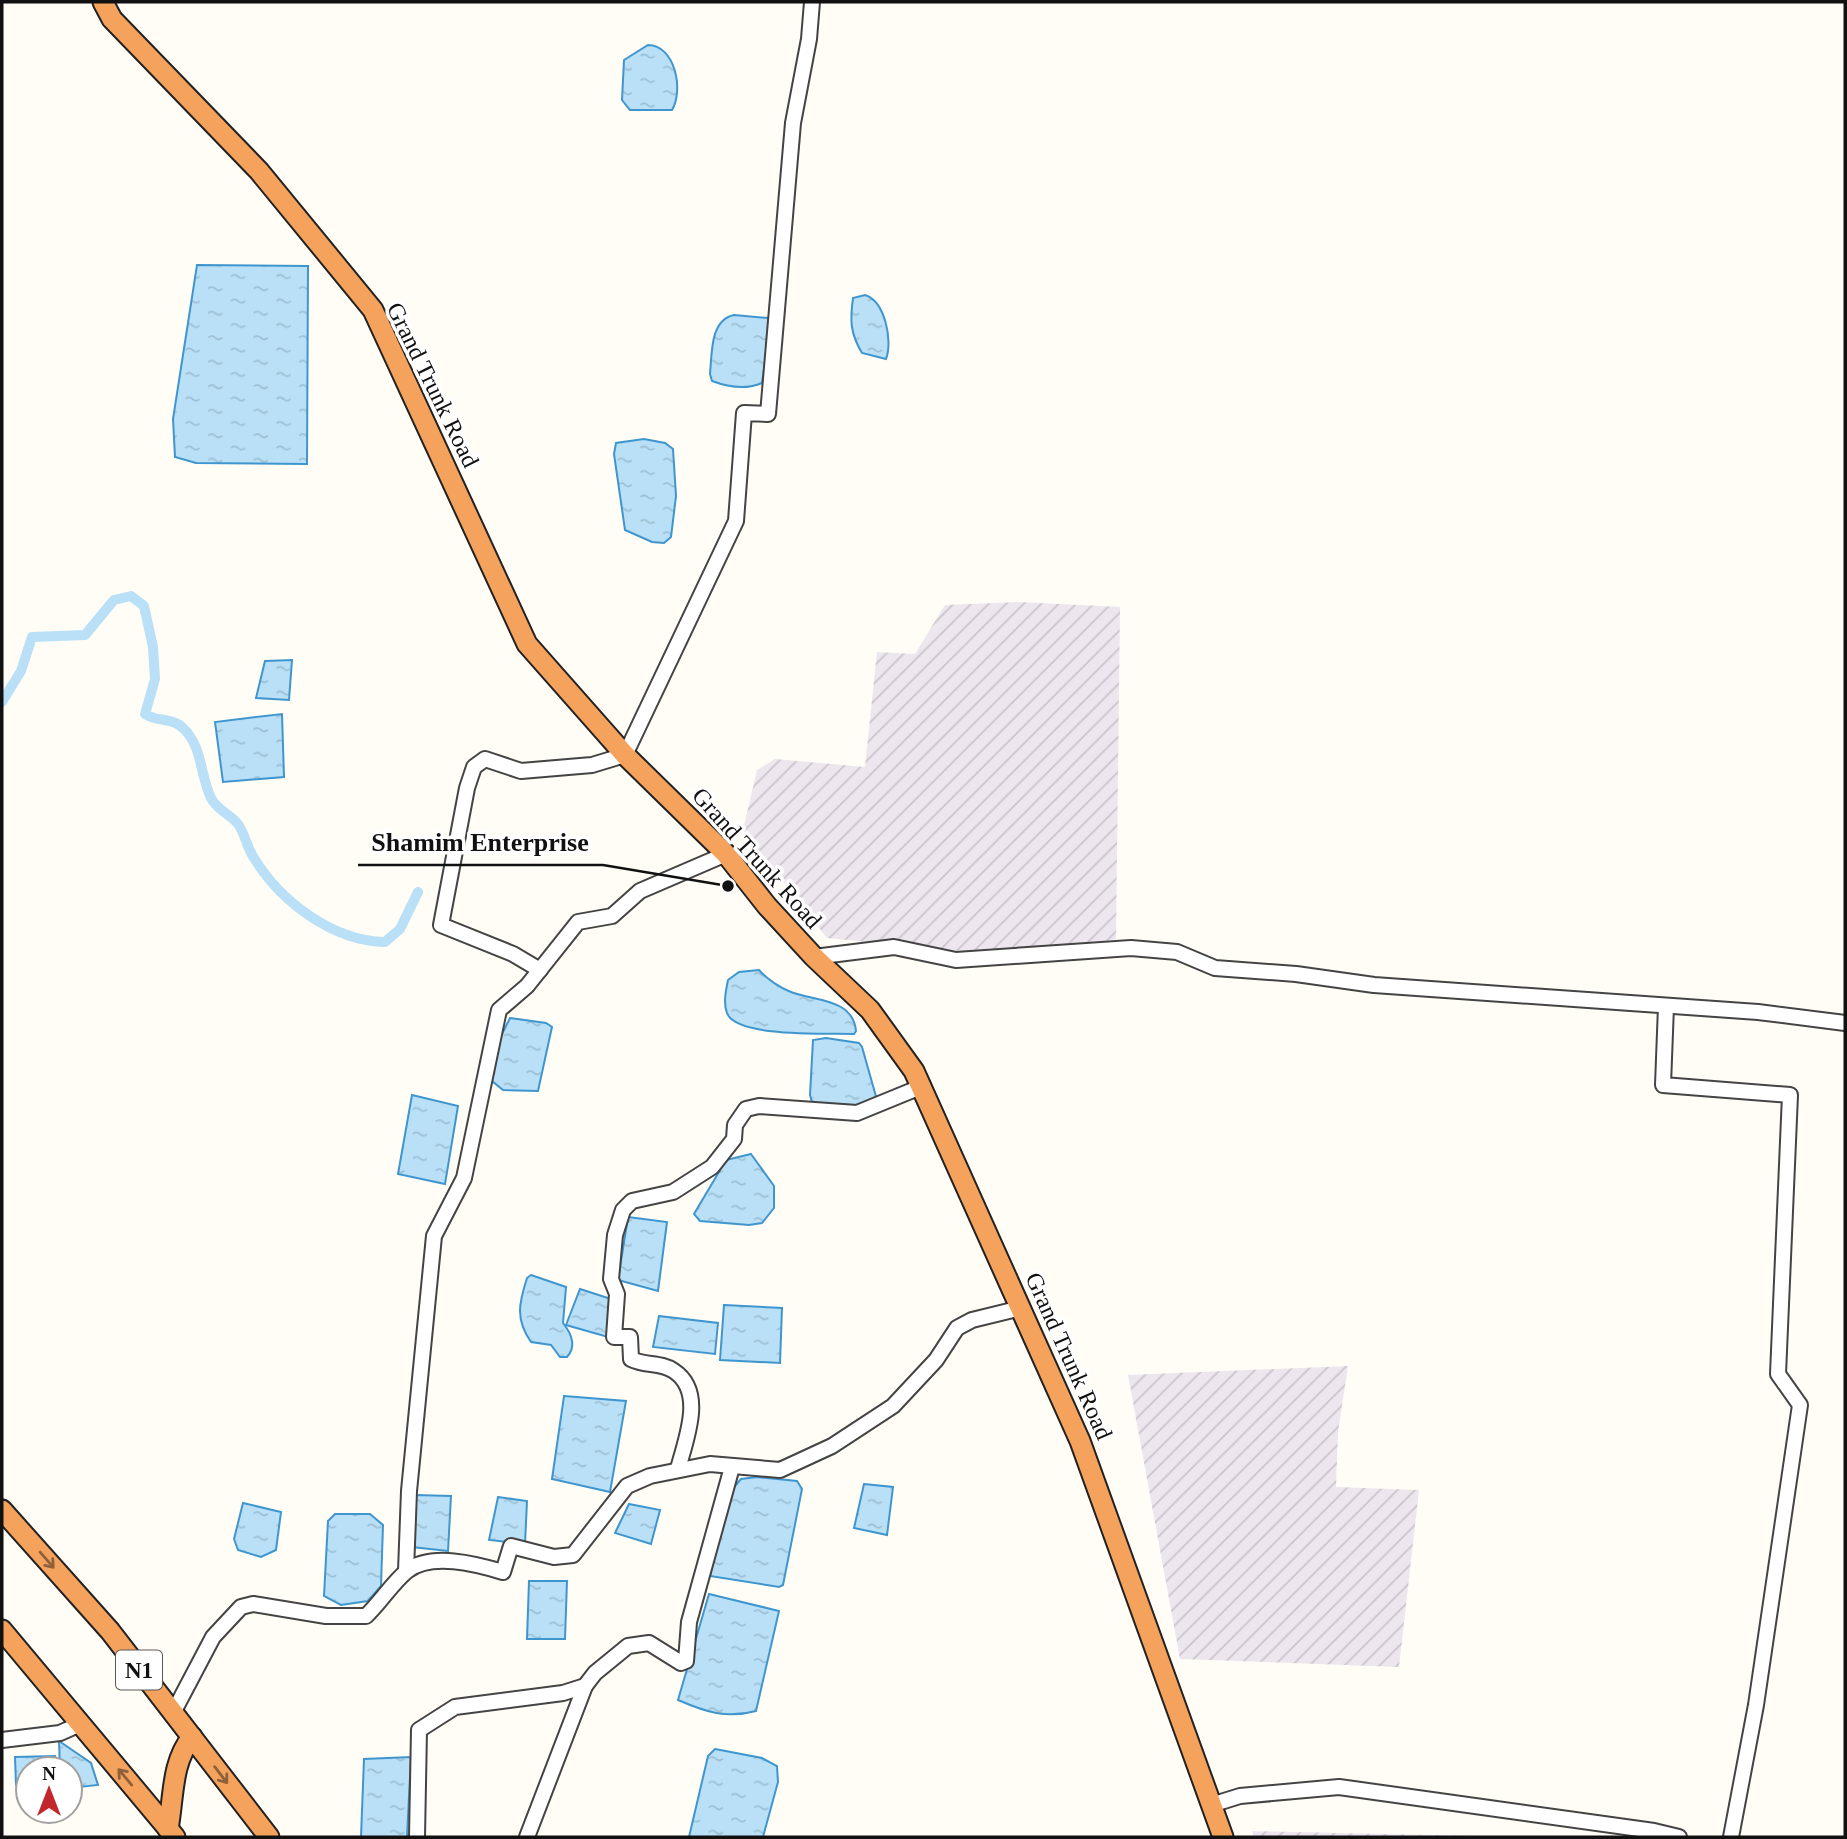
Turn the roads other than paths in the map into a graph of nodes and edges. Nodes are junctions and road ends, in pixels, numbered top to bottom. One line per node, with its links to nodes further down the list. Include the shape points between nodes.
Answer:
1 (103, 2): 3 (highway, Grand Trunk Road, via 112,19 259,172 373,310 527,644)
2 (812, 2): 3 (street, via 793,122 768,414 744,413 736,521)
3 (625, 755): 4 (highway, Grand Trunk Road); 6 (street, via 592,765 521,771 485,759 474,767 441,925)
4 (726, 854): 5 (highway, Grand Trunk Road); 6 (street, via 640,891 611,916 578,922)
5 (814, 957): 7 (street, via 894,947 956,960 1131,948 1177,952 1215,968 1374,985); 9 (highway, Grand Trunk Road, via 870,1010)
6 (540, 970): 14 (street, via 499,1010 464,1178 434,1236 409,1491)
7 (1666, 1006): 8 (street); 28 (street, via 1663,1085 1790,1095 1778,1374 1800,1405 1756,1705)
8 (1845, 1023)
9 (923, 1086): 10 (highway, Grand Trunk Road); 12 (street, via 857,1113 746,1109 735,1125 734,1139 712,1167 673,1192 632,1201 623,1210 615,1235 611,1279 617,1294 614,1337 630,1337 631,1359 673,1369 684,1380 691,1397 690,1421)
10 (1021, 1308): 11 (street, via 957,1328 936,1360 893,1406 832,1447 780,1470); 21 (highway, Grand Trunk Road, via 1080,1441)
11 (732, 1467): 12 (street, via 710,1464); 16 (street, via 689,1622 686,1661 681,1663 649,1643 628,1646)
12 (678, 1469): 14 (street, via 627,1486 573,1555 554,1557 511,1546 503,1572 424,1562)
13 (2, 1510): 17 (highway, N1, one-way to 17, via 110,1631)
14 (406, 1572): 17 (street, via 366,1616 326,1616 253,1604 241,1607 213,1637)
15 (2, 1630): 18 (highway)
16 (585, 1686): 24 (street, via 455,1707 419,1730); 25 (street)
17 (173, 1713): 19 (highway, N1)
18 (80, 1724): 20 (street, via 60,1734); 22 (highway, one-way to 18)
19 (192, 1737): 22 (highway, via 176,1765); 23 (highway, N1, one-way to 23)
20 (2, 1740)
21 (1211, 1805): 26 (highway, Grand Trunk Road); 27 (street, via 1240,1796 1339,1787)
22 (171, 1835)
23 (269, 1837)
24 (417, 1837)
25 (527, 1837)
26 (1223, 1837)
27 (1679, 1837)
28 (1731, 1837)

